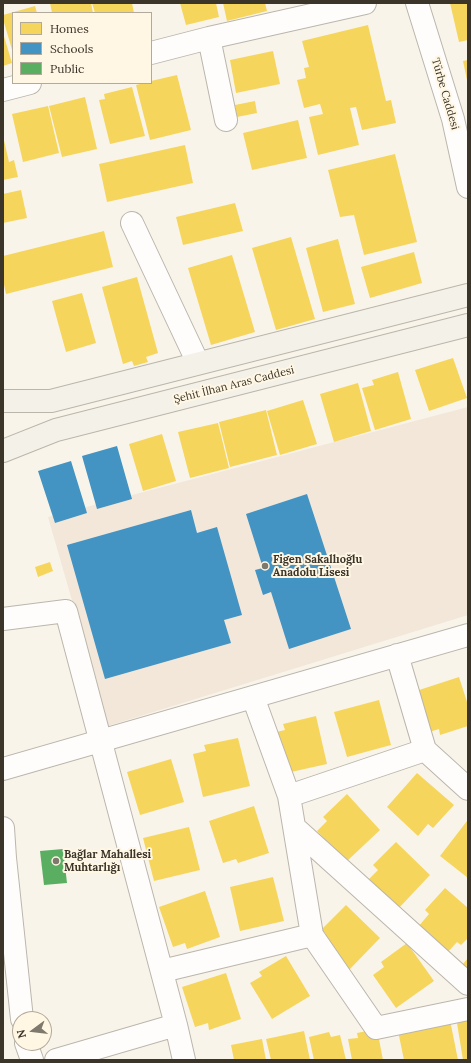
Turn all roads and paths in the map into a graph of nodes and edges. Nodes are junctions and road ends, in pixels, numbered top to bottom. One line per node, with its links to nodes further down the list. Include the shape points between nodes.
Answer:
1 (365, 3): 3 (street)
2 (417, 3): 8 (street, Türbe Caddesi)
3 (209, 38): 4 (street); 7 (street)
4 (152, 53)
5 (26, 84): 6 (street)
6 (3, 90)
7 (226, 120)
8 (467, 173)
9 (132, 223): 12 (street)
10 (468, 295): 12 (main road)
11 (468, 325): 14 (main road, Şehit İlhan Aras Caddesi, via 56,430)
12 (198, 363): 13 (main road, via 51,401)
13 (3, 401)
14 (3, 451)
15 (3, 619): 19 (street, via 66,611)
16 (468, 635): 17 (street)
17 (398, 655): 18 (street); 20 (street)
18 (253, 697): 19 (street); 23 (street)
19 (100, 740): 21 (street); 27 (street)
20 (425, 750): 22 (street); 23 (street)
21 (3, 769)
22 (468, 789)
23 (289, 796): 25 (street)
24 (3, 828): 30 (street)
25 (295, 828): 26 (street); 28 (street)
26 (312, 935): 27 (street); 29 (street, via 376,1028)
27 (162, 971): 31 (street)
28 (468, 984)
29 (468, 1009)
30 (21, 1011)
31 (176, 1024): 32 (street); 33 (street)
32 (56, 1060)
33 (184, 1060)

